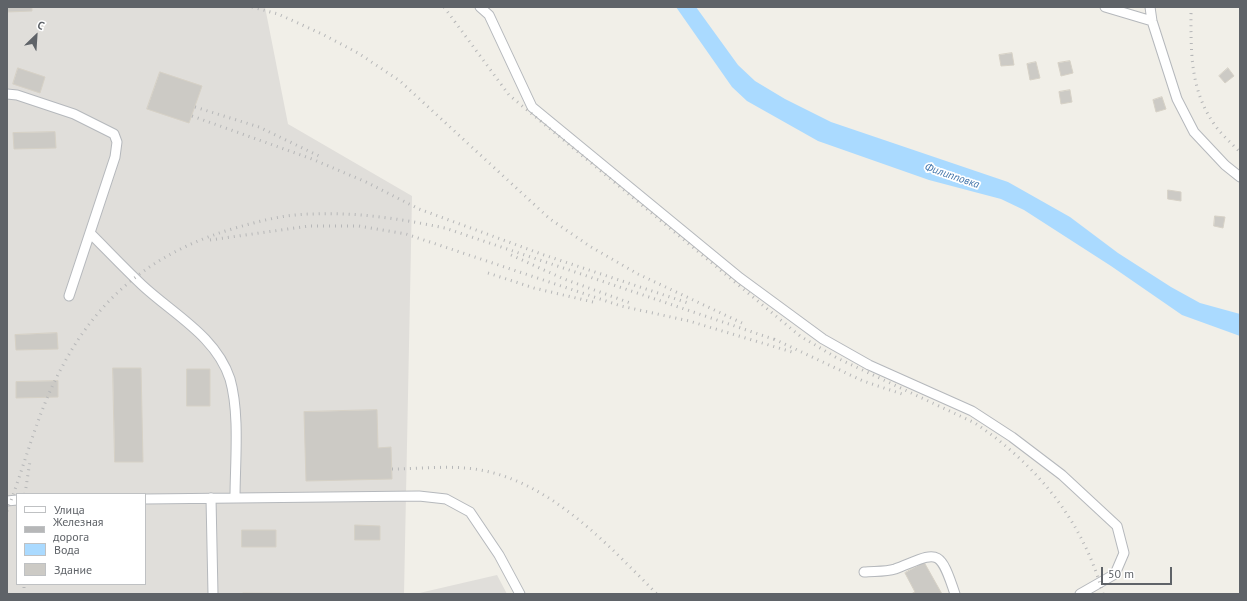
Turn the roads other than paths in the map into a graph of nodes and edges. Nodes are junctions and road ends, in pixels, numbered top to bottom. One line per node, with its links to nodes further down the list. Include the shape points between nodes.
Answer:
1 (480, 7): 16 (street, via 489,15 532,107 740,278 823,339 869,365 972,412 1012,437 1062,475 1118,526 1124,553 1114,574)
2 (1105, 7): 4 (street)
3 (1150, 7): 4 (street)
4 (1152, 21): 6 (street, via 1177,99 1194,132 1224,165)
5 (7, 94): 7 (street, via 74,114 114,134 117,142 115,157)
6 (1240, 177)
7 (90, 233): 8 (street); 10 (street, via 142,285 202,336 219,356 235,402)
8 (69, 296)
9 (211, 498): 10 (street); 11 (street); 13 (street)
10 (235, 498): 14 (street, via 419,496 446,499 470,512 499,555)
11 (146, 499)
12 (864, 572): 15 (street, via 894,570 922,557 935,556 941,560)
13 (213, 594)
14 (520, 594)
15 (955, 594)
16 (1080, 594)

